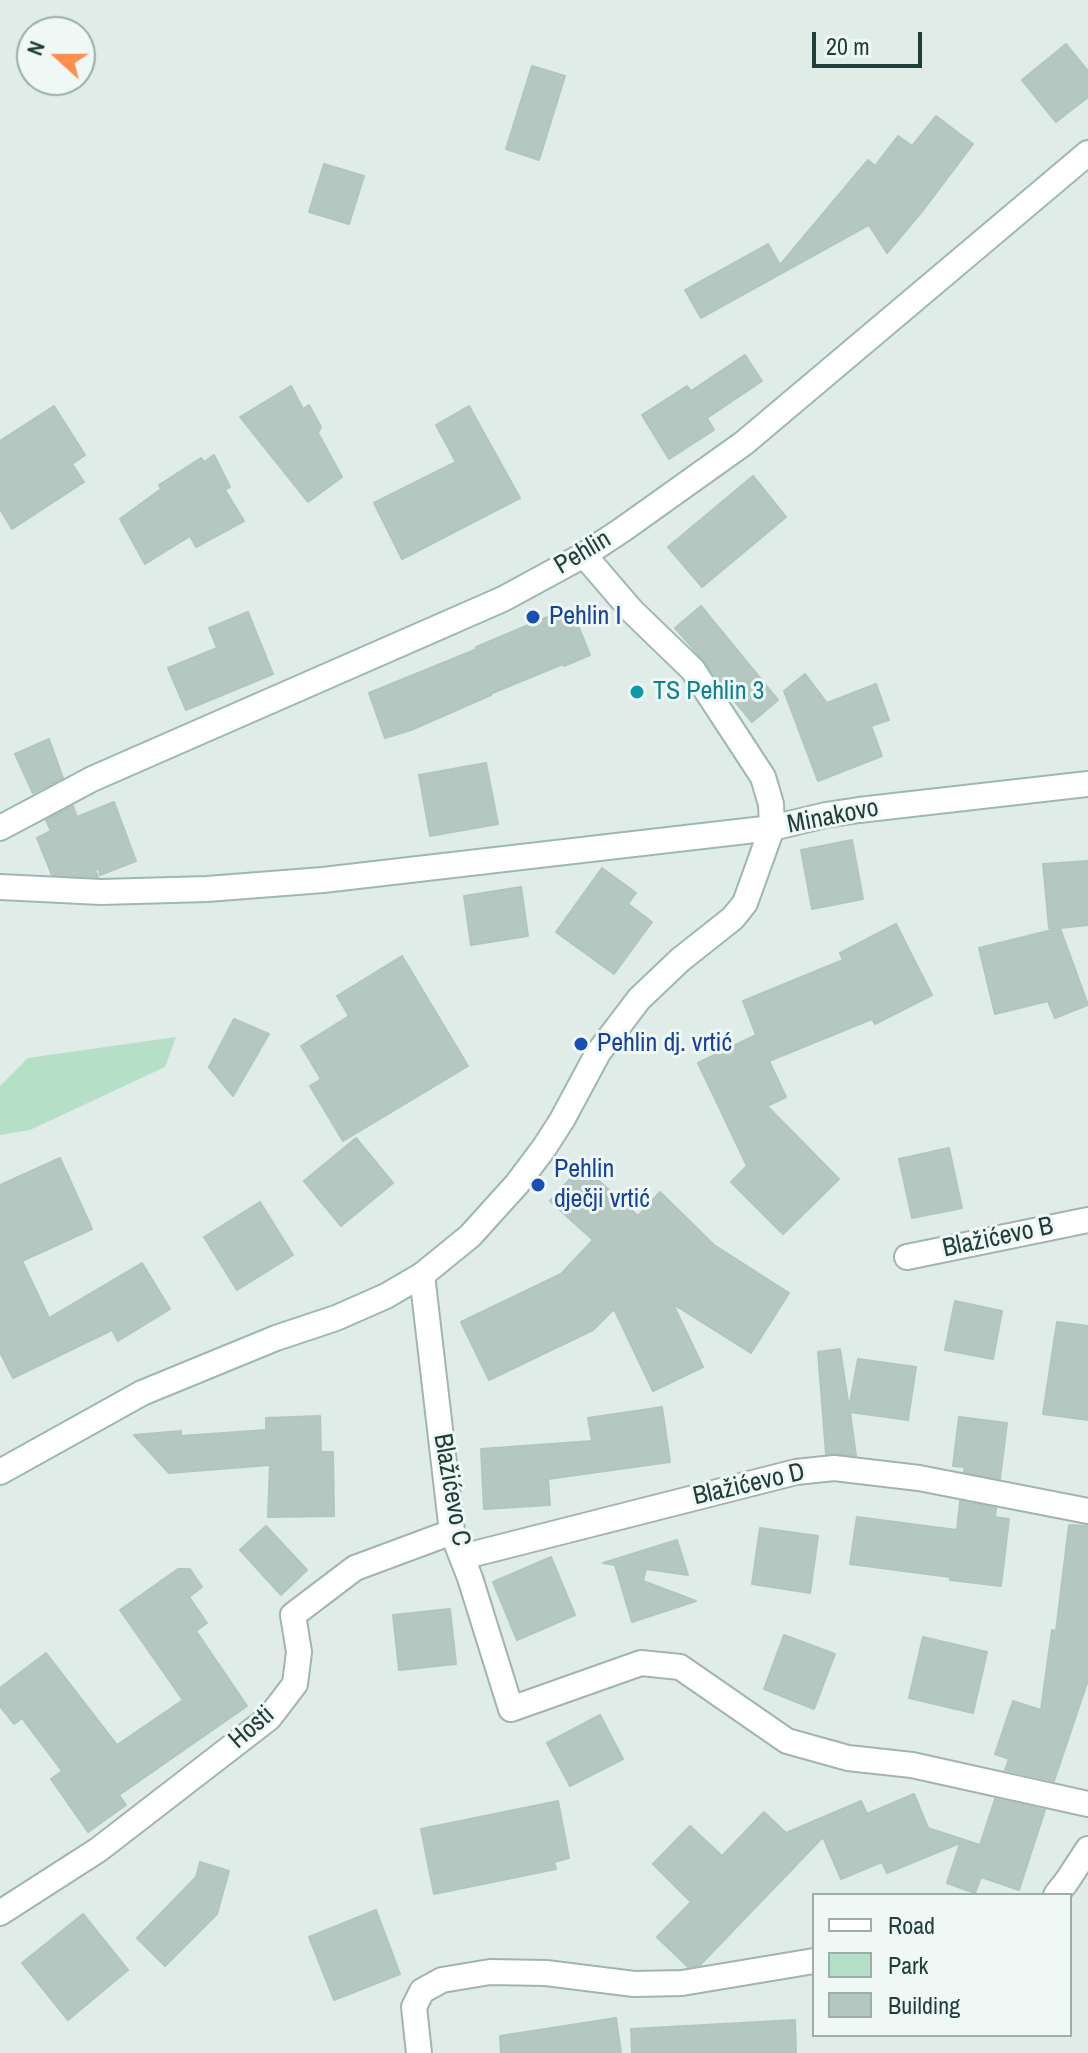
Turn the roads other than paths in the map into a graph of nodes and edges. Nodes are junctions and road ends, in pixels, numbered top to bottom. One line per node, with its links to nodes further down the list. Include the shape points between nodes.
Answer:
1 (1088, 153): 2 (street, Pehlin, via 744,443)
2 (584, 555): 4 (street, Pehlin, via 503,599 92,779); 5 (street, Minakovo, via 693,670 763,777)
3 (1088, 784): 5 (street, Minakovo, via 859,810)
4 (0, 828)
5 (772, 828): 6 (street, via 207,889 101,892); 9 (street, via 745,903 639,999 598,1053 562,1120 517,1184 470,1236)
6 (0, 887)
7 (1088, 1220): 8 (street, Blažićevo B)
8 (907, 1257)
9 (422, 1275): 10 (street, via 336,1318 142,1393); 12 (street, Blažićevo C)
10 (0, 1472)
11 (1088, 1511): 13 (street, Blažićevo D, via 919,1478 834,1468 796,1472)
12 (452, 1532): 13 (street, Blažićevo C); 17 (street, Hosti, via 355,1568 293,1615 299,1652 295,1684 269,1718 98,1850)
13 (462, 1557): 14 (street, Blažićevo C, via 511,1709 641,1663 680,1667 787,1741 848,1758 912,1765)
14 (1088, 1804)
15 (1088, 1849): 16 (street)
16 (1058, 1893)
17 (0, 1913)
18 (812, 1961): 19 (street, via 682,1983 490,1972 442,1980 422,1991 414,2007)
19 (419, 2053)

